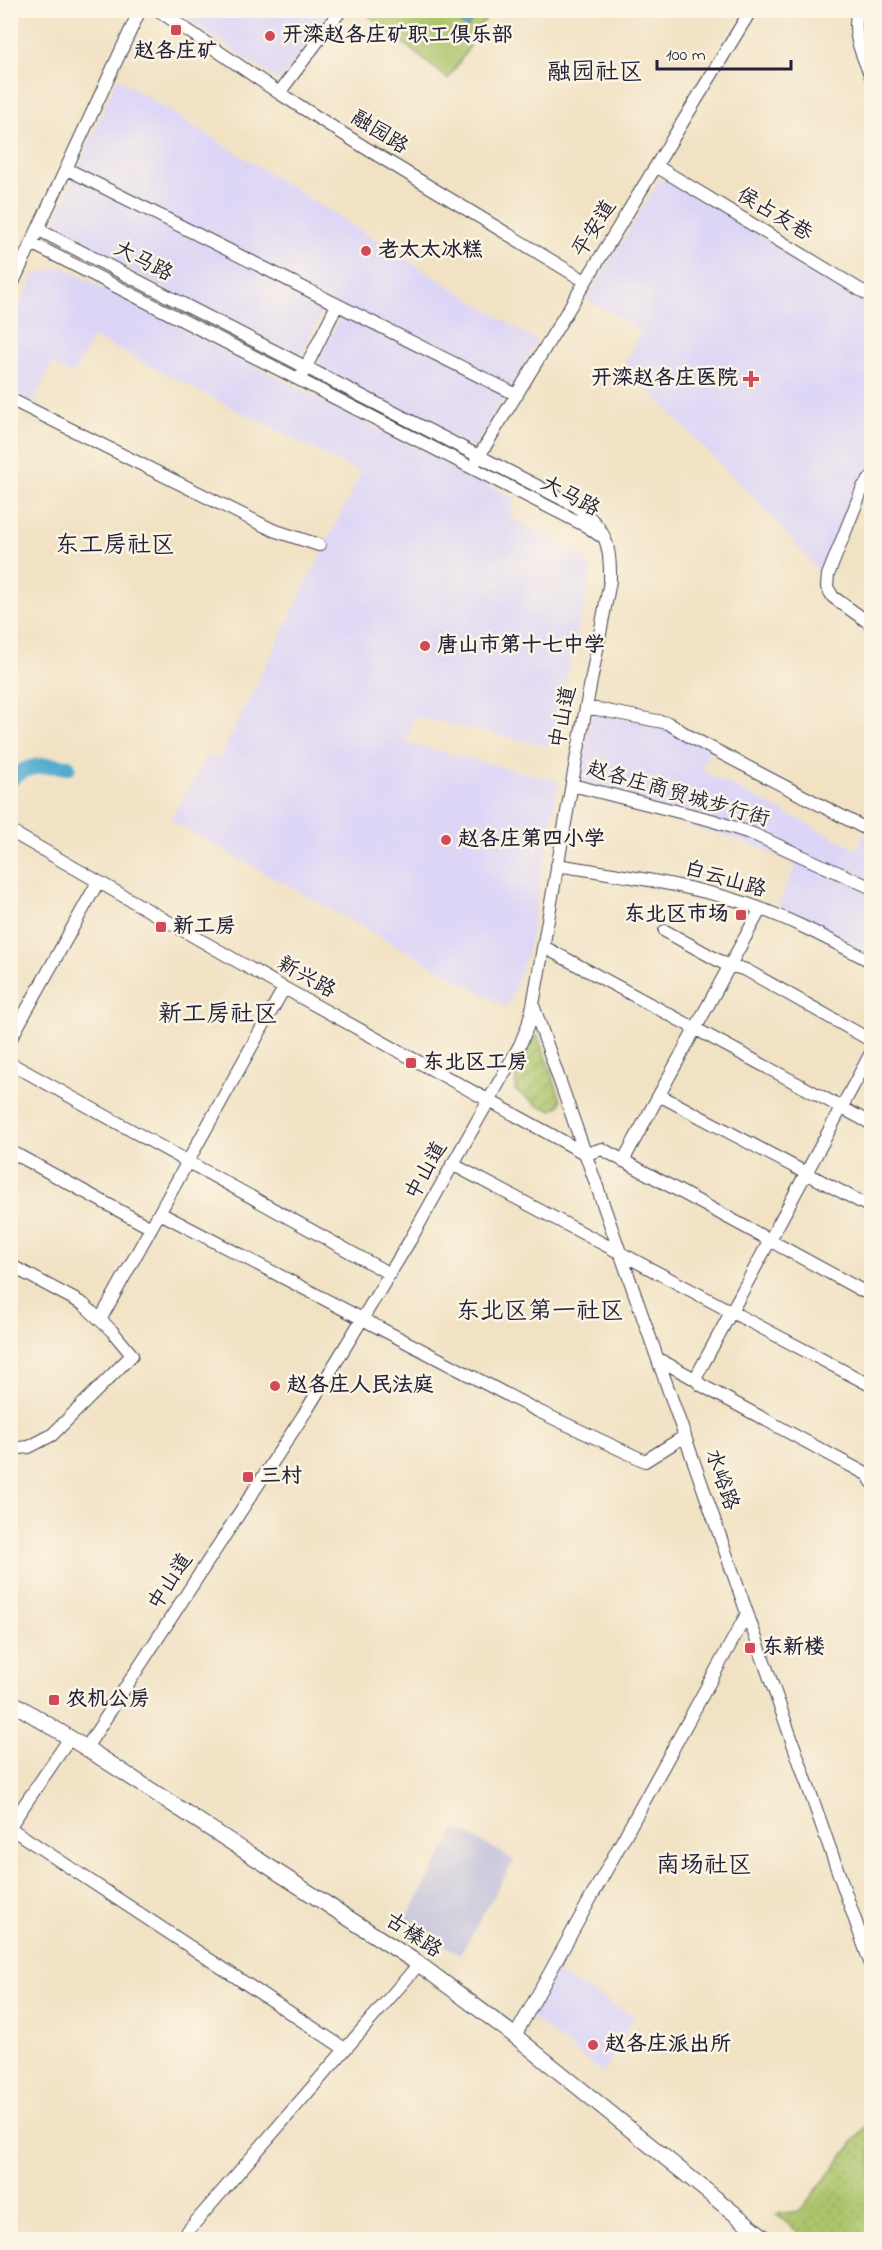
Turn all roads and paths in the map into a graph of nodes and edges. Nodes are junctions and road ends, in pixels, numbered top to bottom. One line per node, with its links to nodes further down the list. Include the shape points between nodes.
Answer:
1 (140, 10): 9 (street)
2 (158, 10): 7 (street, 融园路)
3 (340, 10): 7 (street)
4 (752, 10): 8 (street, 平安道)
5 (858, 10): 6 (street, via 856,38)
6 (872, 79)
7 (279, 93): 12 (street, 融园路)
8 (656, 166): 12 (street, 平安道); 14 (street, 侯占友巷)
9 (67, 169): 10 (street); 15 (street)
10 (39, 230): 11 (street); 16 (street, 大马路)
11 (33, 244): 13 (street); 17 (street, 大马路)
12 (585, 281): 18 (street, 平安道)
13 (10, 289)
14 (872, 297)
15 (337, 305): 16 (street); 18 (street)
16 (306, 367): 17 (street); 20 (street, 大马路)
17 (299, 380): 21 (street, 大马路)
18 (517, 395): 20 (street, 平安道)
19 (10, 399): 24 (street, via 273,530)
20 (480, 456): 21 (street, 平安道); 23 (street, 大马路, via 576,506 590,516)
21 (471, 467): 23 (street, 大马路, via 588,527)
22 (872, 477): 25 (street, via 863,487 827,586 833,597)
23 (605, 540): 26 (street, 中山道, via 611,555 610,581)
24 (319, 545)
25 (872, 625)
26 (586, 707): 27 (street, 中山道); 29 (street, via 668,723)
27 (572, 785): 30 (street, 中山道); 32 (street, 赵各庄商贸城步行街, via 753,834)
28 (10, 831): 31 (street, 新兴路)
29 (872, 832)
30 (557, 865): 33 (street, 白云山路, via 726,897); 35 (street, 中山道)
31 (98, 882): 38 (street, 新兴路); 41 (street)
32 (872, 888)
33 (760, 910): 36 (street, 白云山路, via 809,929); 37 (street)
34 (666, 932): 37 (street)
35 (544, 947): 39 (street, 中山道); 40 (street)
36 (872, 962)
37 (729, 965): 40 (street); 42 (street, via 746,970)
38 (284, 988): 46 (street, 新兴路); 51 (street)
39 (533, 1005): 46 (street, 中山道, via 520,1045); 50 (street, 水峪路)
40 (695, 1028): 45 (street); 47 (street)
41 (10, 1040)
42 (872, 1041)
43 (872, 1051): 47 (street)
44 (10, 1063): 51 (street)
45 (659, 1095): 52 (street); 54 (street)
46 (488, 1101): 50 (street, 新兴路); 53 (street, 中山道)
47 (841, 1107): 48 (street); 54 (street)
48 (872, 1124)
49 (10, 1151): 57 (street)
50 (586, 1154): 52 (street, via 602,1149); 59 (street, 水峪路)
51 (188, 1161): 56 (street); 61 (street)
52 (623, 1161): 58 (street)
53 (452, 1164): 59 (street); 61 (street, 中山道)
54 (806, 1173): 55 (street); 58 (street)
55 (872, 1208)
56 (159, 1213): 57 (street); 65 (street)
57 (151, 1228): 64 (street)
58 (770, 1240): 62 (street); 63 (street)
59 (621, 1254): 63 (street); 66 (street, 水峪路)
60 (10, 1265): 64 (street, via 83,1304)
61 (390, 1274): 65 (street, 中山道)
62 (872, 1296)
63 (731, 1312): 67 (street); 68 (street)
64 (100, 1320): 70 (street, via 132,1355 52,1435 29,1447)
65 (362, 1320): 69 (street, via 645,1461); 75 (street, 中山道)
66 (658, 1359): 67 (street); 69 (street, 水峪路)
67 (695, 1379): 71 (street, via 868,1475)
68 (872, 1386)
69 (685, 1436): 72 (street, 水峪路)
70 (10, 1449)
71 (872, 1482)
72 (747, 1614): 78 (street, 水峪路); 79 (street)
73 (10, 1701): 74 (main road, 古榛路)
74 (70, 1738): 75 (main road, 古榛路); 76 (street)
75 (86, 1748): 77 (main road, 古榛路)
76 (10, 1827): 80 (street)
77 (418, 1964): 79 (main road, 古榛路); 80 (street)
78 (872, 1968)
79 (515, 2036): 82 (main road, 古榛路)
80 (345, 2049): 81 (street)
81 (180, 2240)
82 (767, 2240)

